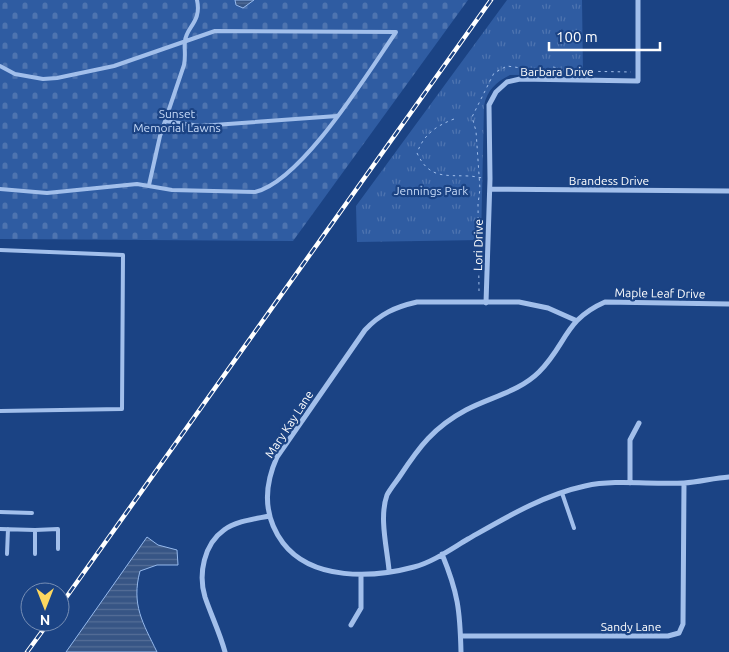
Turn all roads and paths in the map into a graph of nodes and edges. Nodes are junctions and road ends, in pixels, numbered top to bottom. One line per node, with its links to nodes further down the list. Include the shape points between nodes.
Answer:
1 (197, 0): 3 (lane, via 197,16)
2 (638, 0): 5 (street)
3 (184, 40): 4 (lane, via 114,66 57,78 15,74); 6 (lane, via 225,30 396,32); 8 (lane, via 184,65)
4 (0, 66)
5 (638, 72): 9 (street, Barbara Drive, via 638,81 520,79 507,82 489,105); 10 (path, via 507,66 494,73 472,117 476,132)
6 (337, 116): 8 (lane, via 200,126); 12 (lane, via 280,182 264,190 172,190)
7 (454, 119): 10 (path, via 432,129 417,153 432,172 442,177)
8 (165, 121): 12 (lane)
9 (489, 137): 11 (street, Lori Drive)
10 (478, 178): 11 (path); 17 (path, via 478,291)
11 (490, 179): 13 (street, Lori Drive)
12 (149, 185): 14 (lane, via 47,193)
13 (490, 189): 15 (street, Brandess Drive); 17 (street, Lori Drive)
14 (0, 190)
15 (729, 191)
16 (0, 250): 21 (lane, via 123,255 123,265 122,409)
17 (487, 292): 18 (street, Lori Drive)
18 (486, 303): 20 (street, Mary Kay Lane, via 520,302 548,308); 29 (street, Mary Kay Lane, via 417,302 376,319 365,330 277,457 267,490)
19 (729, 304): 20 (street, Maple Leaf Drive, via 605,302)
20 (575, 320): 38 (street, Maple Leaf Drive, via 539,373 515,390 466,410 437,427 415,452 387,495 385,527)
21 (0, 411)
22 (639, 424): 24 (street, via 630,440)
23 (729, 477): 25 (street, Mary Kay Lane)
24 (630, 483): 25 (street, Mary Kay Lane); 26 (street, Mary Kay Lane, via 587,486)
25 (684, 483): 41 (street, Sandy Lane, via 683,624 679,633 668,636)
26 (562, 493): 30 (lane); 37 (street, Mary Kay Lane, via 507,517)
27 (0, 512): 28 (lane)
28 (32, 513)
29 (269, 516): 39 (street, Mary Kay Lane, via 288,548 304,560 327,570); 42 (street, via 225,530 212,543 204,560 204,595)
30 (574, 528)
31 (0, 530): 32 (lane)
32 (8, 530): 33 (lane); 35 (lane)
33 (35, 530): 34 (lane, via 58,529); 36 (lane)
34 (58, 549)
35 (7, 554)
36 (35, 554)
37 (442, 554): 38 (street, Mary Kay Lane, via 415,566); 41 (street, via 456,589)
38 (389, 570): 39 (street, Mary Kay Lane)
39 (360, 575): 40 (street, via 360,608)
40 (351, 625)
41 (461, 636): 43 (street)
42 (225, 652)
43 (461, 652)

